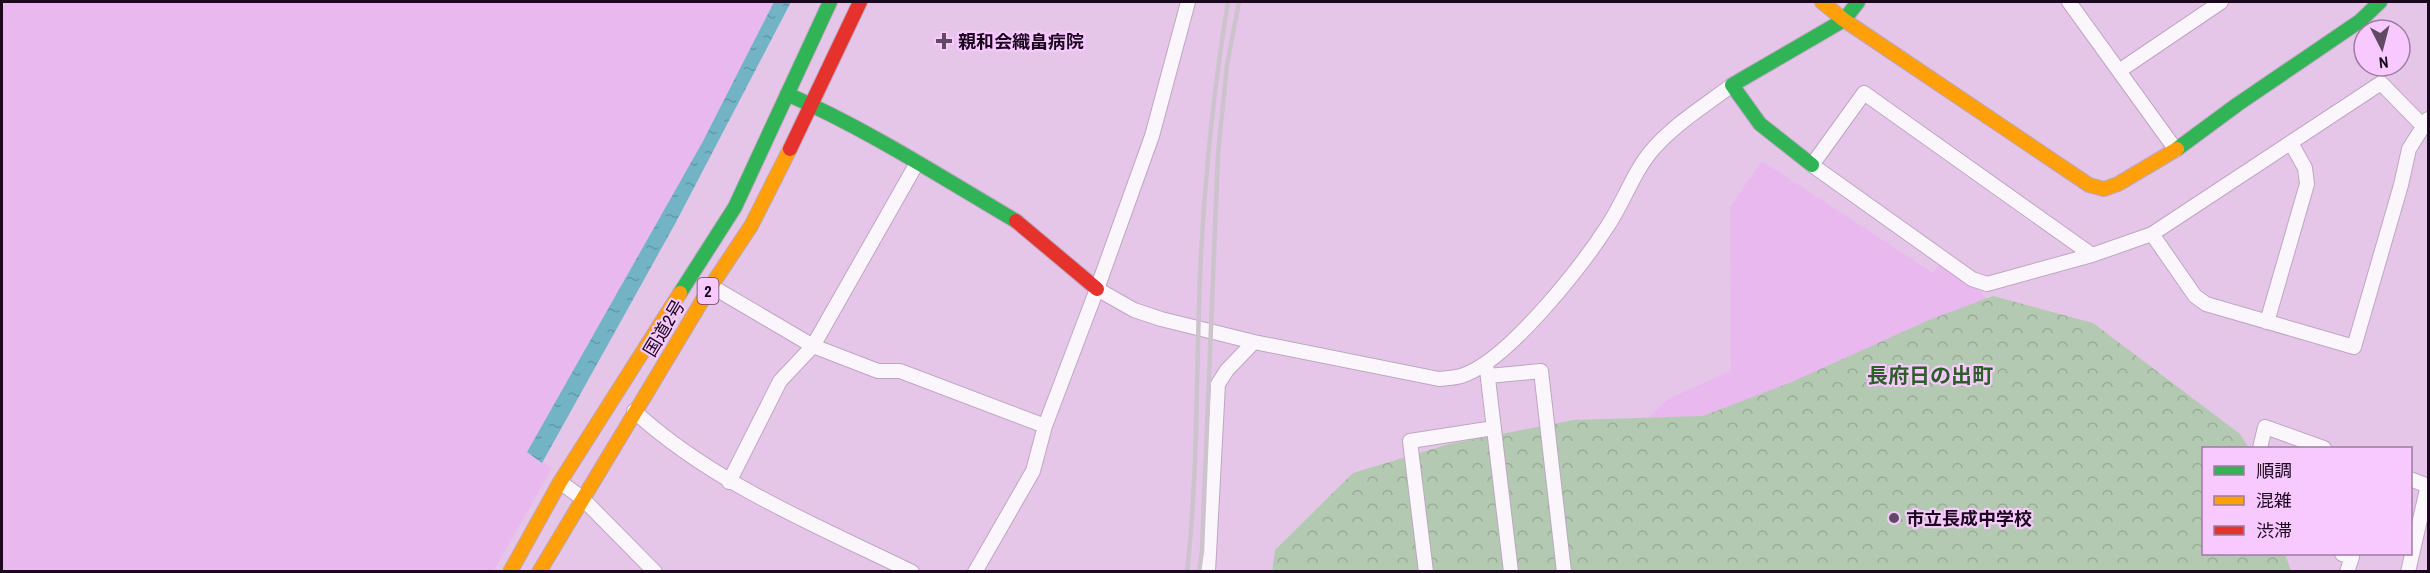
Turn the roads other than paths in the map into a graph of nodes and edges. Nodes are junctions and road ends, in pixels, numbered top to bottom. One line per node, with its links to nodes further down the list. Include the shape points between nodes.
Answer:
1 (830, 2): 12 (main road, 国道2号 / 2)
2 (860, 2): 13 (main road, 国道2号 / 2)
3 (1188, 2): 22 (street, via 1152,136)
4 (1822, 2): 9 (main road)
5 (1858, 2): 9 (main road)
6 (2069, 2): 10 (street)
7 (2221, 2): 10 (street)
8 (2380, 2): 16 (main road, via 2360,21)
9 (1844, 20): 11 (main road); 16 (main road, via 2089,185 2104,189 2118,184)
10 (2119, 70): 16 (street)
11 (1732, 85): 18 (main road, via 1760,124); 26 (street, via 1653,149 1608,226 1572,275 1541,313)
12 (787, 94): 13 (main road); 34 (main road, 国道2号 / 2, via 735,207)
13 (812, 105): 17 (main road); 21 (main road, 国道2号 / 2, via 751,226)
14 (2426, 122): 15 (street, via 2381,83); 23 (street, via 2409,149 2354,347)
15 (2291, 142): 19 (street); 23 (street, via 2305,168 2307,184)
16 (2176, 150)
17 (917, 163): 22 (main road, via 1017,222); 25 (street)
18 (1812, 165): 20 (street, via 1972,279 1987,284); 20 (street, via 1864,93)
19 (2152, 234): 20 (street); 23 (street, via 2195,296)
20 (2092, 255)
21 (711, 286): 25 (street); 28 (main road, 国道2号 / 2)
22 (1097, 289): 24 (street, via 1134,310); 29 (street)
23 (2267, 322)
24 (1254, 342): 26 (street, via 1439,379 1462,376); 46 (street, via 1218,384)
25 (813, 346): 29 (street, via 878,371 900,371); 35 (street, via 780,381)
26 (1486, 362): 27 (street)
27 (1488, 376): 30 (street); 49 (street, via 1541,370)
28 (634, 411): 35 (street); 37 (main road, 国道2号 / 2)
29 (1045, 426): 45 (street, via 1033,471)
30 (1494, 428): 47 (street, via 1410,441); 48 (street)
31 (2260, 447): 32 (street, via 2265,428)
32 (2321, 447)
33 (2412, 480): 36 (street)
34 (560, 482): 37 (street); 41 (main road, 国道2号 / 2)
35 (729, 482): 44 (street)
36 (2428, 485): 40 (street)
37 (582, 498): 42 (main road, 国道2号 / 2); 43 (street)
38 (2344, 555): 50 (street, via 2352,558)
39 (2412, 555): 51 (street)
40 (2412, 555)
41 (510, 572)
42 (539, 572)
43 (655, 572)
44 (912, 572)
45 (975, 572)
46 (1208, 572)
47 (1426, 572)
48 (1511, 572)
49 (1564, 572)
50 (2347, 572)
51 (2408, 572)

